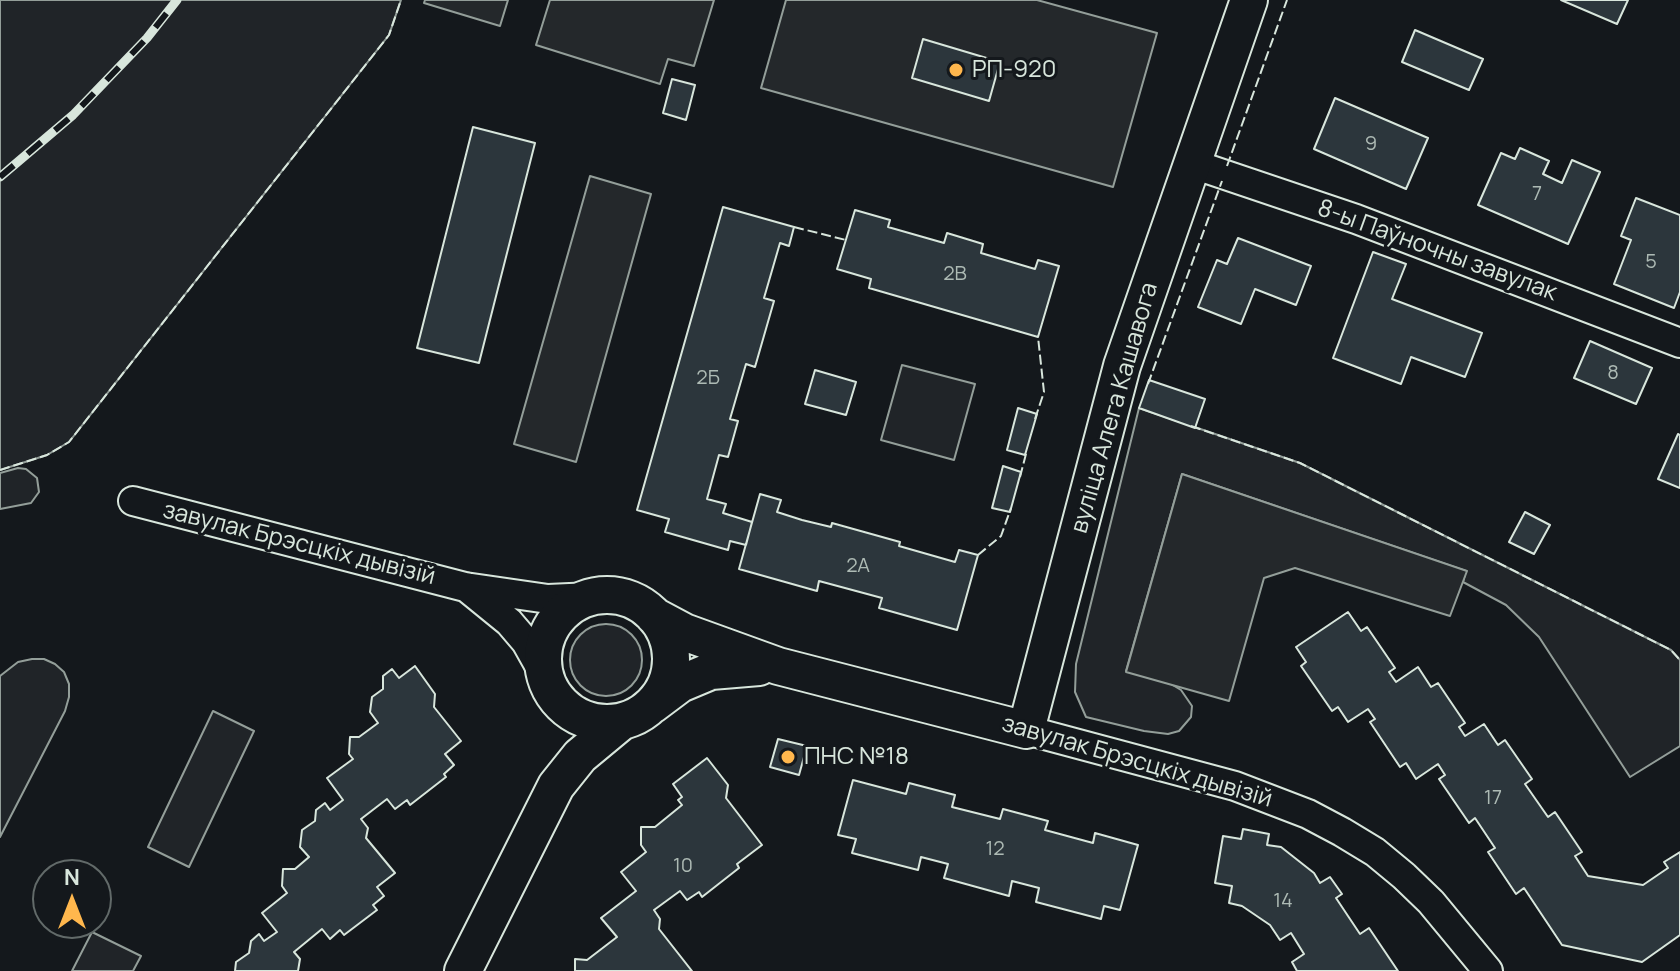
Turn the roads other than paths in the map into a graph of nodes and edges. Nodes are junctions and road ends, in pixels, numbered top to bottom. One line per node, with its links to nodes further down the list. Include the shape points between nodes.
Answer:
1 (1249, 0): 2 (street, вуліца Алега Кашавога)
2 (1193, 164): 3 (street, 8-ы Паўночны завулак, via 1356,219); 11 (street, вуліца Алега Кашавога, via 1122,366)
3 (1680, 343)
4 (133, 501): 5 (street, завулак Брэсцкіх дывізій)
5 (465, 587): 6 (street, завулак Брэсцкіх дывізій, via 548,599); 9 (street, завулак Брэсцкіх дывізій, via 509,622)
6 (592, 597): 7 (street, via 626,598); 9 (street, via 563,613 552,626 543,658)
7 (654, 616): 8 (street, завулак Брэсцкіх дывізій); 10 (street, via 669,645 671,662 661,693)
8 (778, 666): 10 (street, завулак Брэсцкіх дывізій, via 711,671 680,684); 11 (street, завулак Брэсцкіх дывізій)
9 (547, 682): 10 (street, via 560,703 588,721 605,723); 12 (street, завулак Брэсцкіх дывізій, via 557,720)
10 (636, 714): 12 (street, завулак Брэсцкіх дывізій, via 580,756)
11 (1026, 730): 14 (street, завулак Брэсцкіх дывізій, via 1235,786 1308,814 1375,852 1404,876)
12 (556, 786): 13 (street, завулак Брэсцкіх дывізій)
13 (463, 971)
14 (1488, 971)

